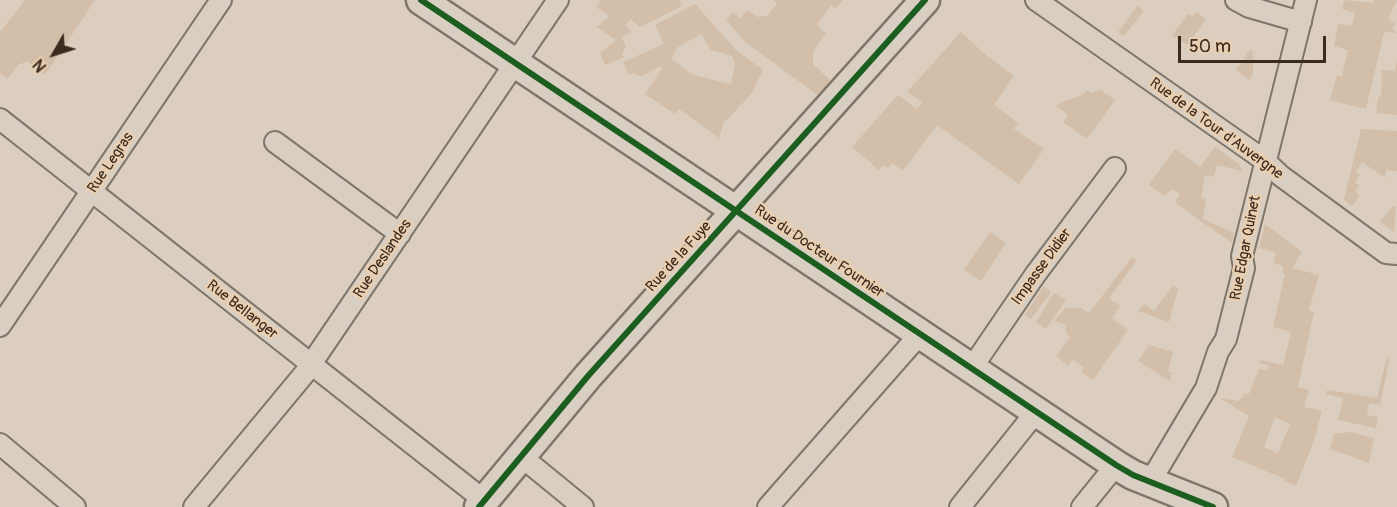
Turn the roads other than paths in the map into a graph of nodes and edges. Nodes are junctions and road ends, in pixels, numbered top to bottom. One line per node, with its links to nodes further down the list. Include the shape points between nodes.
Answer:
1 (221, 0): 14 (street, Rue Legras)
2 (422, 0): 9 (street, Rue du Docteur Fournier)
3 (558, 0): 9 (street, Rue Deslandes)
4 (925, 0): 15 (street, Rue de la Fuye)
5 (1036, 0): 12 (street, Rue de la Tour d'Auvergne)
6 (1236, 0): 8 (street)
7 (1306, 0): 8 (street, Rue Edgar Quinet)
8 (1301, 22): 12 (street, Rue Edgar Quinet)
9 (516, 64): 15 (street, Rue du Docteur Fournier); 16 (street, Rue Deslandes)
10 (0, 119): 14 (street, Rue Bellanger)
11 (275, 142): 16 (street)
12 (1264, 160): 17 (street, Rue de la Tour d'Auvergne, via 1386,253); 26 (street, Rue Edgar Quinet, via 1226,339 1206,388)
13 (1115, 168): 21 (street, Impasse Didier)
14 (92, 192): 18 (street, Rue Legras); 20 (street, Rue Bellanger)
15 (736, 211): 19 (street, Rue du Docteur Fournier); 24 (street, Rue de la Fuye, via 588,376)
16 (400, 234): 20 (street, Rue Deslandes)
17 (1397, 254)
18 (0, 326)
19 (920, 334): 21 (street, Rue du Docteur Fournier); 31 (street)
20 (311, 364): 27 (street, Rue Bellanger); 29 (street, Rue Deslandes)
21 (971, 369): 22 (street, Rue du Docteur Fournier)
22 (1036, 412): 25 (street, Rue du Docteur Fournier); 32 (street)
23 (0, 444): 28 (street)
24 (523, 458): 27 (street, Rue de la Fuye); 30 (street)
25 (1116, 465): 26 (street, Rue du Docteur Fournier); 33 (street)
26 (1150, 482): 34 (street, Rue du Docteur Fournier)
27 (482, 504)
28 (75, 507)
29 (194, 507)
30 (583, 507)
31 (768, 507)
32 (960, 507)
33 (1082, 507)
34 (1213, 507)

